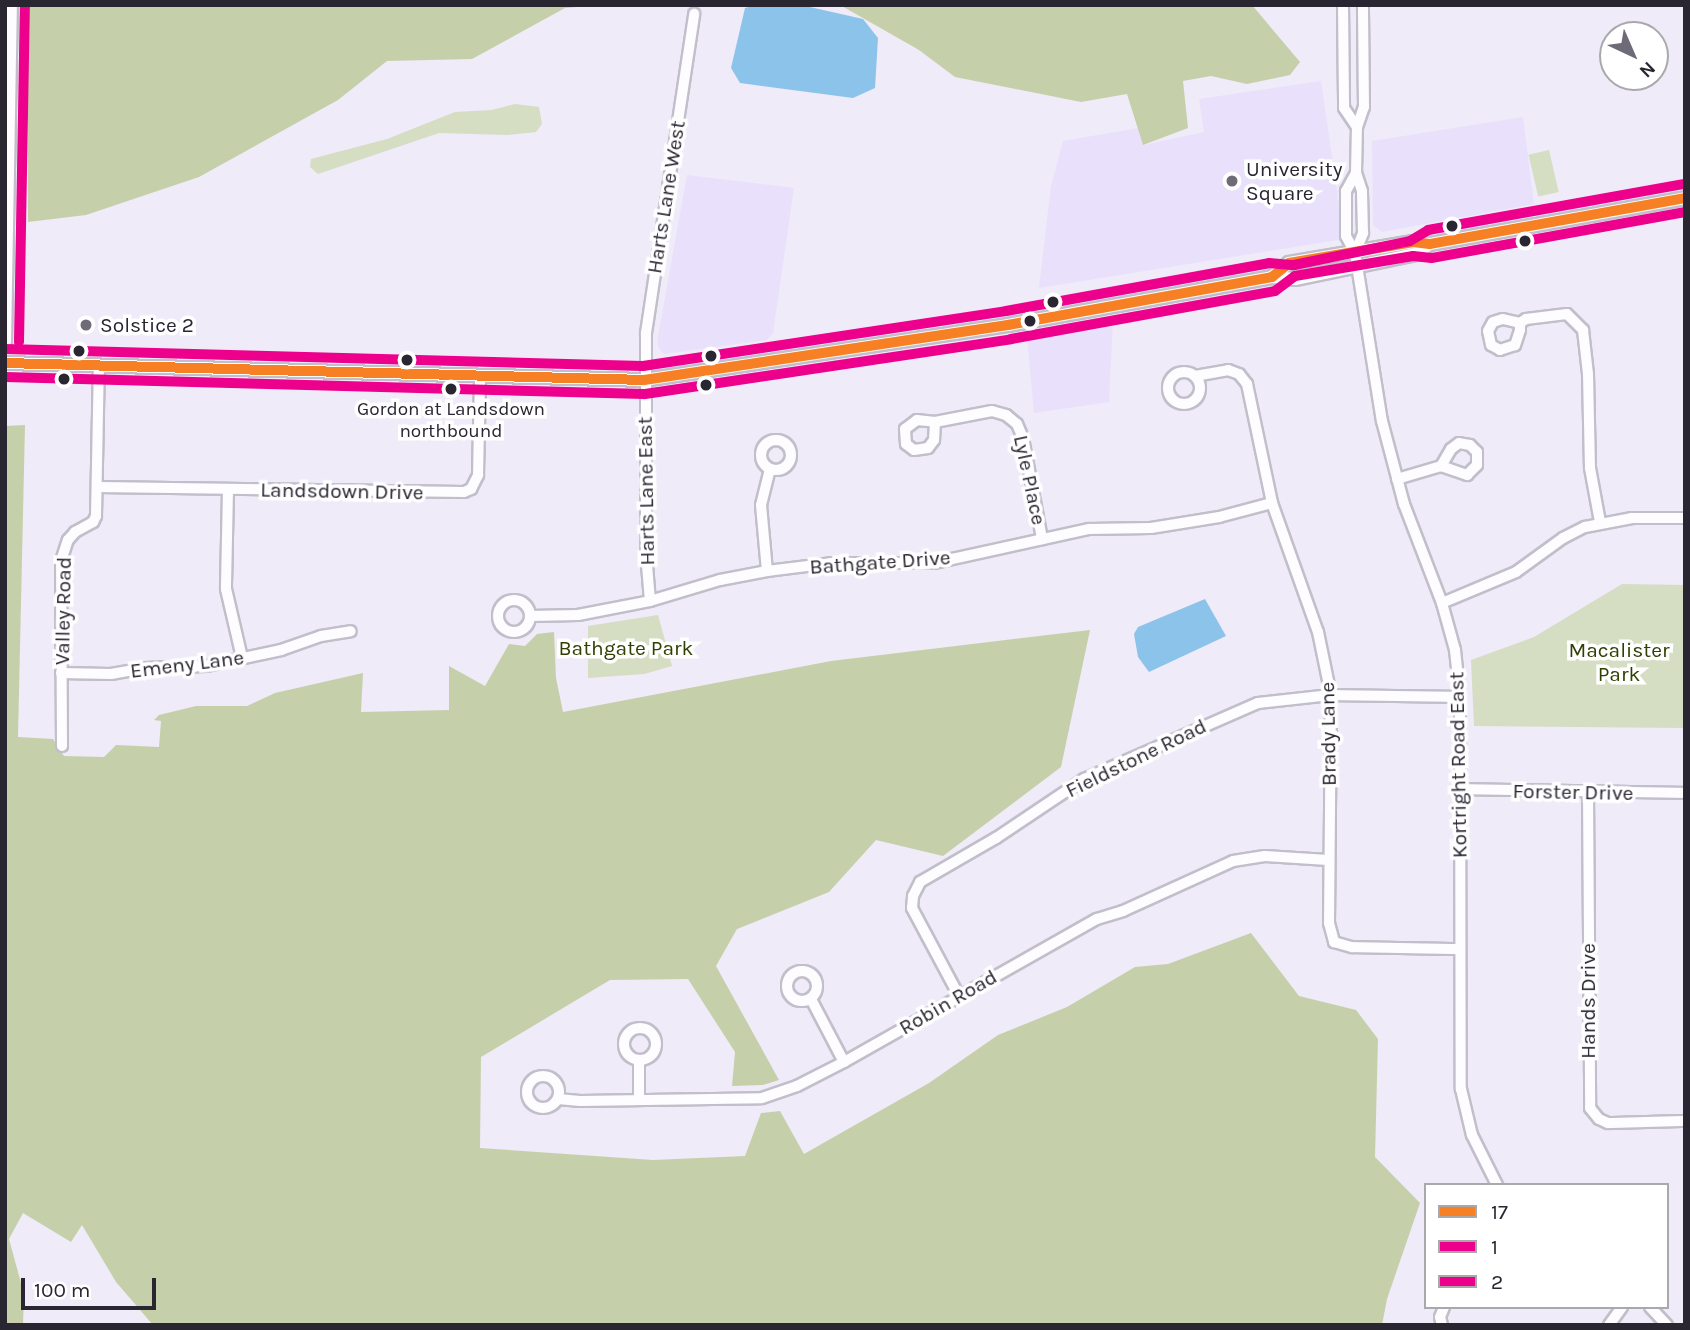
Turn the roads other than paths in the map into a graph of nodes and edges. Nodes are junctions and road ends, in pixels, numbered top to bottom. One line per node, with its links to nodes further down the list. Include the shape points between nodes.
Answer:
1 (11, 5): 13 (main road)
2 (1343, 5): 5 (street, via 1343,108)
3 (1363, 5): 5 (street, via 1364,107)
4 (694, 14): 18 (street, Harts Lane West, via 659,232)
5 (1357, 127): 6 (street)
6 (1356, 173): 9 (street, via 1362,191 1363,233); 9 (street, via 1346,191 1346,236)
7 (1685, 198): 8 (main road)
8 (1430, 244): 9 (main road, via 1413,242); 10 (main road, via 1416,254)
9 (1355, 253): 10 (street, Kortright Road East); 11 (main road, via 1289,264)
10 (1357, 267): 11 (main road, via 1295,279); 22 (street, Kortright Road East, via 1382,421)
11 (1272, 277): 18 (main road, via 1008,325)
12 (1520, 323): 27 (street, via 1567,314 1583,330 1590,468)
13 (5, 342)
14 (5, 363): 15 (main road)
15 (99, 366): 16 (main road); 23 (street, Valley Road)
16 (480, 376): 18 (main road); 24 (street, Landsdown Drive, via 478,475 471,489 458,493)
17 (1195, 376): 25 (street, Brady Lane, via 1228,370 1244,380)
18 (645, 380): 30 (street, Harts Lane East)
19 (935, 422): 28 (street, Lyle Place, via 992,411 1017,424)
20 (1441, 466): 22 (street)
21 (770, 469): 29 (street, via 761,505)
22 (1397, 479): 31 (street, Kortright Road East)
23 (98, 487): 24 (street, Landsdown Drive); 35 (street, Valley Road, via 93,522 75,532 63,549)
24 (228, 490): 34 (street, via 226,589)
25 (1272, 503): 28 (street, Bathgate Drive, via 1151,528 1089,529); 36 (street, Brady Lane, via 1318,632)
26 (1685, 519): 27 (street)
27 (1600, 522): 31 (street, via 1563,538 1504,578)
28 (1042, 539): 29 (street, Bathgate Drive, via 934,563 831,563)
29 (767, 571): 30 (street, Bathgate Drive)
30 (650, 601): 32 (street, Bathgate Drive, via 578,615)
31 (1442, 603): 37 (street, Kortright Road East, via 1455,650)
32 (530, 616)
33 (351, 631): 34 (street, Emeny Lane)
34 (242, 658): 35 (street, Emeny Lane, via 190,668)
35 (61, 673): 38 (street, Valley Road)
36 (1331, 695): 37 (street, Fieldstone Road); 42 (street, Brady Lane); 44 (street, Fieldstone Road, via 1258,703 1084,779 920,882 912,908)
37 (1460, 697): 39 (street, Kortright Road East)
38 (62, 746)
39 (1460, 789): 40 (street, Forster Drive); 43 (street, Kortright Road East)
40 (1588, 793): 41 (street, Forster Drive); 50 (street, Hands Drive, via 1591,1108 1608,1123)
41 (1685, 793)
42 (1328, 860): 43 (street, Brady Lane, via 1329,923 1334,942 1352,947); 44 (street, Robin Road, via 1265,856 1233,861 1097,919)
43 (1460, 949): 51 (street, Kortright Road East, via 1461,1089 1472,1135)
44 (959, 996): 47 (street, Robin Road)
45 (811, 999): 47 (street)
46 (639, 1060): 49 (street)
47 (844, 1062): 49 (street, Robin Road, via 762,1098)
48 (558, 1099): 49 (street, Robin Road)
49 (639, 1099)
50 (1685, 1121)
51 (1496, 1183)
52 (1621, 1309): 54 (street)
53 (1652, 1309): 55 (street)
54 (1609, 1325)
55 (1667, 1325)

